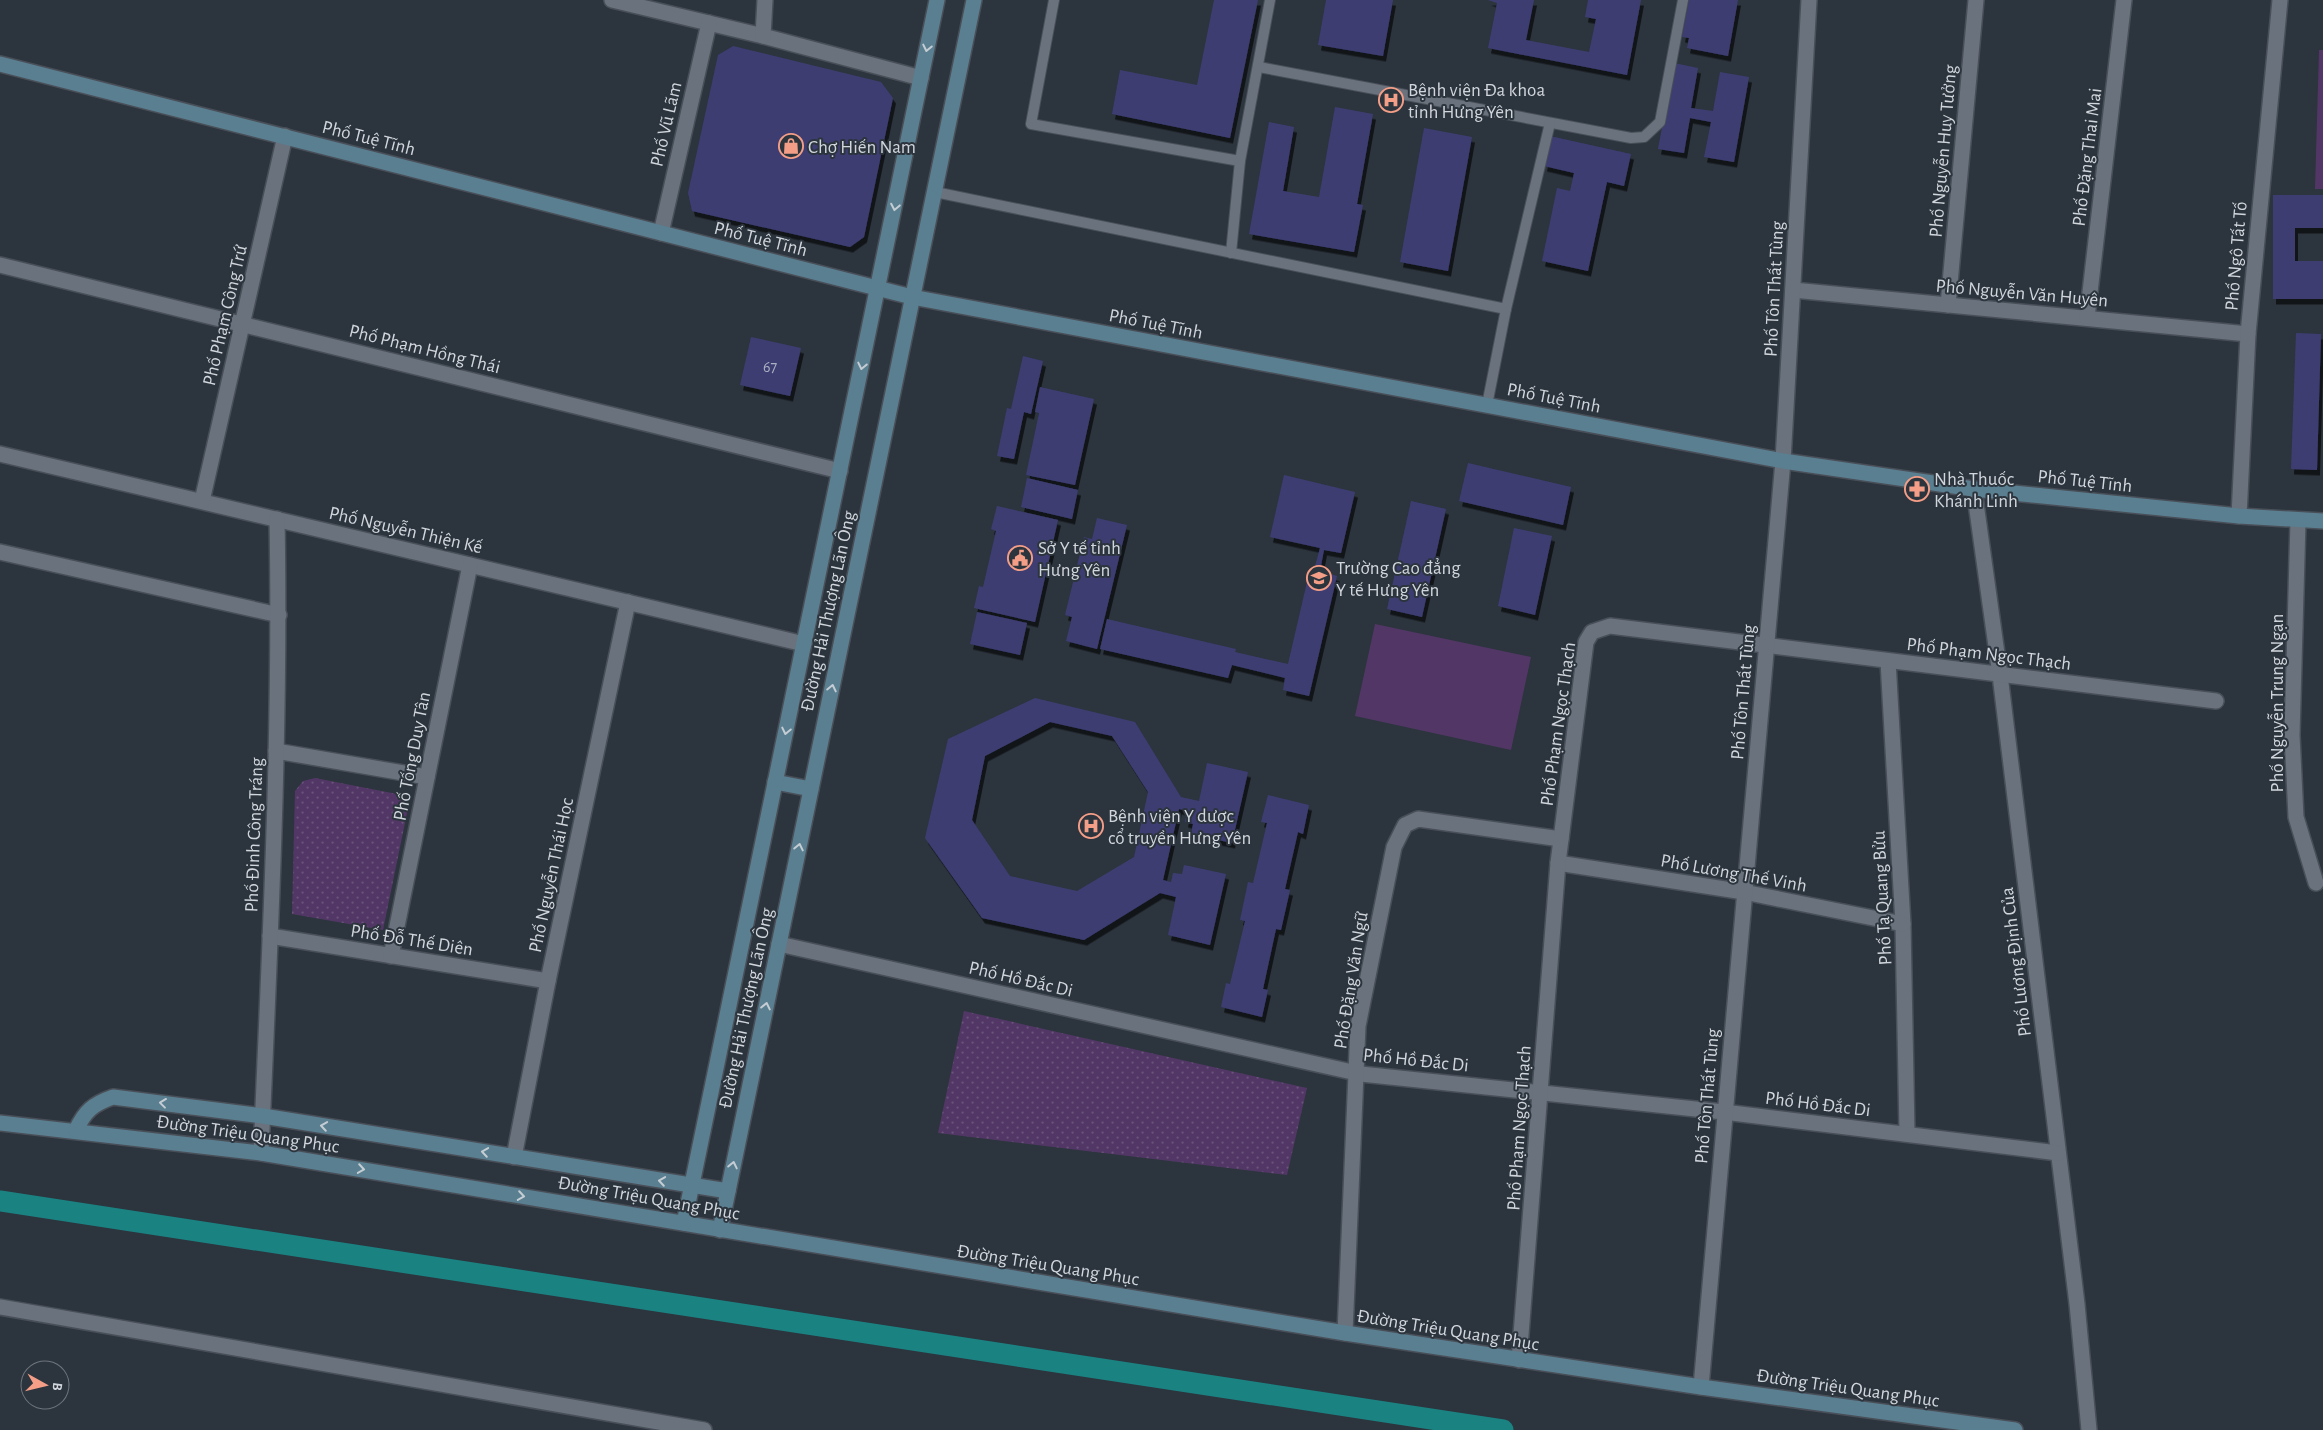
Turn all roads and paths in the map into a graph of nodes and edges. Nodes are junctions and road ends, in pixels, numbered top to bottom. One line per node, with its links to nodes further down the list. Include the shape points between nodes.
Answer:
1 (612, 0): 12 (street)
2 (765, 0): 13 (street)
3 (937, 0): 16 (street, Đường Hải Thượng Lãn Ông, one-way to 16)
4 (974, 0): 20 (street, Đường Hải Thượng Lãn Ông)
5 (1054, 0): 19 (lane, via 1031,124)
6 (1270, 0): 15 (lane)
7 (1683, 0): 17 (lane, via 1660,122 1654,130 1644,137 1631,138)
8 (1809, 0): 25 (street, Phố Tôn Thất Tùng)
9 (1976, 0): 27 (street, Phố Nguyễn Huy Tưởng)
10 (2124, 0): 29 (street, Phố Đặng Thai Mai)
11 (2280, 0): 31 (street, Phố Ngô Tất Tố)
12 (709, 23): 13 (street); 21 (street, Phố Vũ Lãm)
13 (763, 36): 16 (street)
14 (0, 64): 18 (street, Phố Tuệ Tĩnh)
15 (1259, 67): 17 (lane); 19 (lane)
16 (921, 78): 24 (street, Đường Hải Thượng Lãn Ông, one-way to 24)
17 (1550, 123): 28 (lane)
18 (285, 136): 21 (street, Phố Tuệ Tĩnh); 30 (street, Phố Phạm Công Trứ)
19 (1240, 161): 22 (lane)
20 (935, 192): 22 (lane); 26 (street, Đường Hải Thượng Lãn Ông)
21 (661, 233): 24 (street, Phố Tuệ Tĩnh)
22 (1231, 253): 28 (lane)
23 (0, 265): 30 (street, Phố Phạm Hồng Thái)
24 (878, 288): 26 (street, Phố Tuệ Tĩnh); 35 (street, Đường Hải Thượng Lãn Ông, one-way to 35)
25 (1793, 290): 27 (street, Phố Nguyễn Văn Huyên); 34 (street, Phố Tôn Thất Tùng)
26 (912, 297): 32 (street, Phố Tuệ Tĩnh); 54 (street, Đường Hải Thượng Lãn Ông, one-way to 26)
27 (1948, 305): 29 (street, Phố Nguyễn Văn Huyên)
28 (1506, 309): 32 (lane)
29 (2087, 318): 31 (street, Phố Nguyễn Văn Huyên)
30 (243, 324): 35 (street, Phố Phạm Hồng Thái); 37 (street, Phố Phạm Công Trứ)
31 (2248, 334): 38 (street, Phố Ngô Tất Tố)
32 (1487, 405): 34 (street, Phố Tuệ Tĩnh)
33 (0, 454): 37 (street, Phố Nguyễn Thiện Kế)
34 (1783, 461): 36 (street, Phố Tuệ Tĩnh); 47 (street, Phố Tôn Thất Tùng)
35 (840, 470): 46 (street, Đường Hải Thượng Lãn Ông)
36 (1974, 489): 38 (street, Phố Tuệ Tĩnh); 49 (street, Phố Lương Định Của)
37 (202, 501): 39 (street, Phố Nguyễn Thiện Kế)
38 (2238, 516): 40 (street, Phố Tuệ Tĩnh)
39 (277, 519): 43 (street, Phố Nguyễn Thiện Kế); 45 (street, Phố Đinh Công Tráng)
40 (2298, 521): 41 (street, Phố Tuệ Tĩnh); 57 (street, Phố Nguyễn Trung Ngạn, via 2292,735 2296,817)
41 (2323, 521)
42 (0, 552): 45 (street)
43 (470, 565): 44 (street, Phố Nguyễn Thiện Kế); 52 (street, Phố Tống Duy Tân)
44 (628, 602): 46 (street, Phố Nguyễn Thiện Kế); 63 (street, Phố Nguyễn Thái Học)
45 (279, 615): 51 (street, Phố Đinh Công Tráng)
46 (804, 644): 53 (street, Đường Hải Thượng Lãn Ông, one-way to 53)
47 (1766, 646): 48 (street, Phố Phạm Ngọc Thạch); 55 (street, Phố Phạm Ngọc Thạch, via 1610,626 1592,632 1586,642); 58 (street, Phố Tôn Thất Tùng)
48 (1888, 661): 49 (street, Phố Phạm Ngọc Thạch); 59 (street, Phố Tạ Quang Bửu)
49 (2000, 675): 50 (street, Phố Phạm Ngọc Thạch); 71 (street, Phố Lương Định Của)
50 (2216, 701)
51 (276, 751): 52 (street); 60 (street, Phố Đinh Công Tráng)
52 (427, 777): 62 (street, Phố Tống Duy Tân)
53 (775, 782): 54 (street); 74 (street, Đường Hải Thượng Lãn Ông)
54 (811, 789): 61 (street, Đường Hải Thượng Lãn Ông, one-way to 54)
55 (1561, 840): 56 (street, Phố Phạm Ngọc Thạch); 64 (street, Phố Đặng Văn Ngữ, via 1418,819 1405,825 1392,856 1358,1026)
56 (1558, 863): 58 (street, Phố Lương Thế Vinh); 65 (street, Phố Phạm Ngọc Thạch)
57 (2316, 883)
58 (1744, 892): 59 (street, Phố Lương Thế Vinh); 66 (street, Phố Tôn Thất Tùng)
59 (1903, 924): 70 (street, Phố Tạ Quang Bửu)
60 (270, 936): 62 (street, Phố Đỗ Thế Diên); 67 (street, Phố Đinh Công Tráng)
61 (779, 944): 64 (street, Phố Hồ Đắc Di); 75 (street, Đường Hải Thượng Lãn Ông, one-way to 61)
62 (391, 956): 63 (street, Phố Đỗ Thế Diên)
63 (548, 981): 73 (street, Phố Nguyễn Thái Học)
64 (1356, 1073): 65 (street, Phố Hồ Đắc Di); 79 (street, Phố Đặng Văn Ngữ)
65 (1541, 1093): 66 (street, Phố Hồ Đắc Di); 80 (street, Phố Phạm Ngọc Thạch)
66 (1724, 1112): 70 (street, Phố Hồ Đắc Di); 81 (street, Phố Tôn Thất Tùng)
67 (263, 1116): 69 (street, Đường Triệu Quang Phục, one-way to 69, via 113,1097 98,1102 84,1114); 72 (street, Phố Đinh Công Tráng); 73 (street, Đường Triệu Quang Phục, one-way to 67)
68 (0, 1123): 69 (street, Đường Triệu Quang Phục)
69 (76, 1130): 72 (street, Đường Triệu Quang Phục)
70 (1907, 1133): 71 (street, Phố Hồ Đắc Di)
71 (2058, 1152): 86 (street, Phố Lương Định Của)
72 (261, 1153): 76 (street, Đường Triệu Quang Phục, one-way to 76)
73 (514, 1156): 74 (street, Đường Triệu Quang Phục, one-way to 73)
74 (692, 1185): 75 (street, Đường Triệu Quang Phục); 76 (street, Đường Hải Thượng Lãn Ông)
75 (728, 1191): 77 (street, Đường Hải Thượng Lãn Ông)
76 (684, 1223): 77 (street, Đường Triệu Quang Phục)
77 (720, 1230): 79 (street, Đường Triệu Quang Phục)
78 (0, 1307): 82 (street)
79 (1345, 1333): 80 (street, Đường Triệu Quang Phục)
80 (1519, 1360): 81 (street, Đường Triệu Quang Phục)
81 (1701, 1388): 85 (street, Đường Triệu Quang Phục)
82 (611, 1415): 83 (street); 84 (street)
83 (619, 1430)
84 (704, 1430)
85 (2015, 1430)
86 (2089, 1430)

